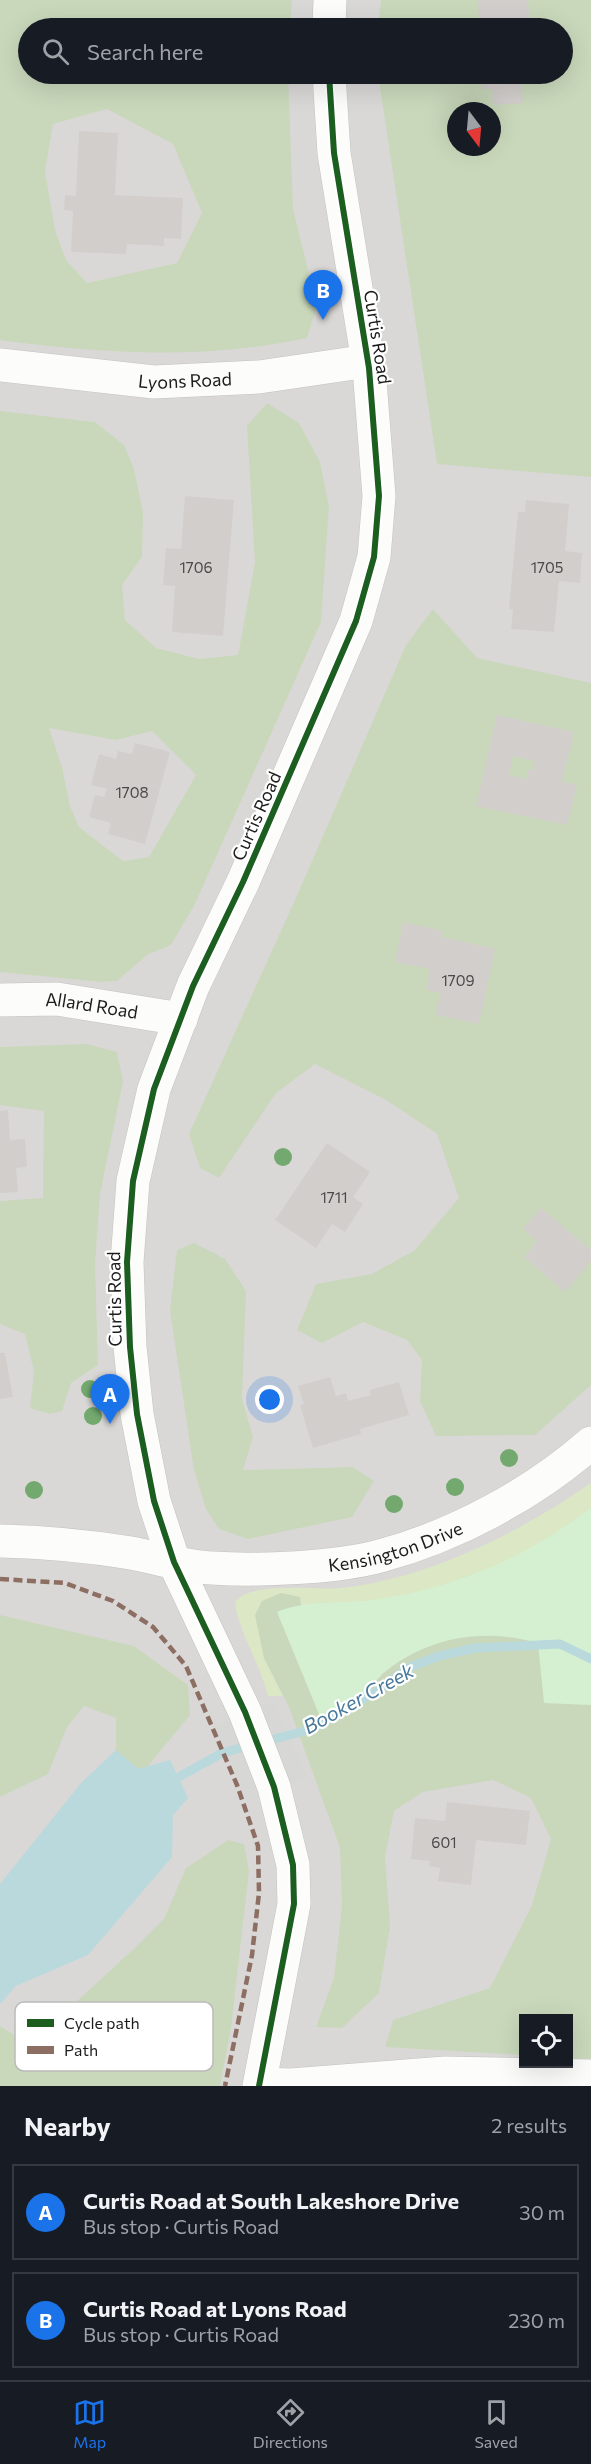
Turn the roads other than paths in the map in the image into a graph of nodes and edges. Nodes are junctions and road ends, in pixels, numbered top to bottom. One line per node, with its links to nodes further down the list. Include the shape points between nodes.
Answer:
1 (330, 0): 2 (street)
2 (329, 18)
3 (329, 84): 4 (street, Curtis Road, via 334,153)
4 (368, 361): 5 (street, Lyons Road, via 259,377 154,382); 7 (street, Curtis Road, via 379,496 374,558 356,621 309,734)
5 (0, 366)
6 (0, 1000): 7 (street, Allard Road, via 57,999)
7 (181, 1019): 10 (street, Curtis Road, via 154,1089 133,1181 127,1262 137,1414 151,1489)
8 (591, 1443): 10 (street, Kensington Drive, via 516,1496 459,1527 379,1556 290,1567 211,1568)
9 (0, 1541): 10 (street, Kensington Drive, via 44,1542)
10 (174, 1562): 12 (street, Curtis Road, via 245,1712 274,1786 293,1865 294,1904)
11 (591, 2076): 12 (street, via 445,2073)
12 (260, 2085)

